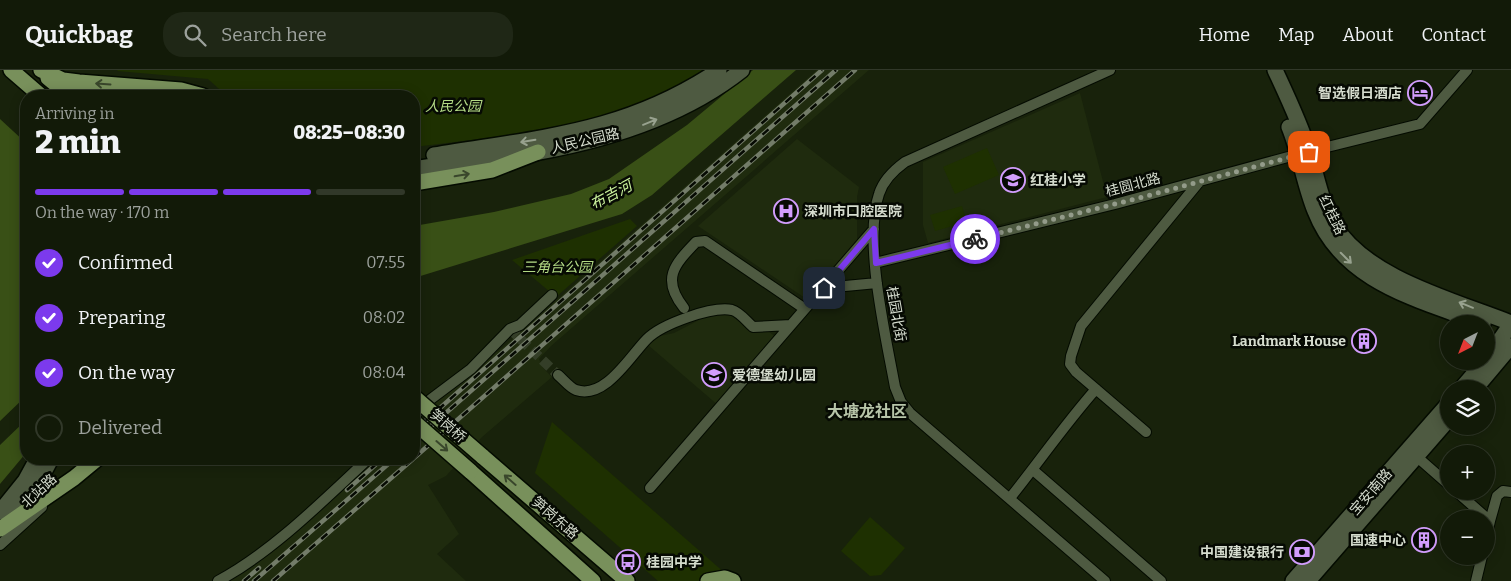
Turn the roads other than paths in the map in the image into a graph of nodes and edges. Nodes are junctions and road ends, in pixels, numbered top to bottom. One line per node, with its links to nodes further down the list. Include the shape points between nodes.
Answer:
1 (10, 70): 9 (main road)
2 (40, 70): 10 (main road); 11 (main road, one-way to 2, via 71,81)
3 (719, 70): 14 (main road, 人民公园路, one-way to 14, via 676,95 602,126)
4 (742, 70): 12 (main road, 人民公园路, one-way to 4, via 598,140 650,122 712,91)
5 (1110, 70): 18 (street, 桂园北街, via 905,162 892,173 879,194)
6 (1265, 70): 13 (main road, 红桂路)
7 (1275, 70): 13 (main road, 红桂路)
8 (1467, 70): 13 (street, 桂圆北路, via 1420,124)
9 (33, 90)
10 (63, 90)
11 (182, 90)
12 (538, 152): 15 (main road, 人民公园路); 16 (main road, one-way to 12, via 492,170)
13 (1304, 153): 17 (street, 桂圆北路); 25 (main road, 红桂路, one-way to 25, via 1314,210 1327,237 1348,261 1374,280); 28 (main road, 红桂路, one-way to 13, via 1392,276 1364,259 1334,225)
14 (420, 158)
15 (420, 168)
16 (420, 182)
17 (1199, 182): 19 (street, 桂圆北路); 34 (street, via 1081,326 1070,364)
18 (874, 229): 19 (street, 桂园北街); 21 (street)
19 (876, 263): 20 (street, 桂园北街)
20 (877, 283): 21 (street); 54 (street, 桂园北街, via 895,387 901,402)
21 (824, 288): 24 (street)
22 (552, 295): 36 (street, via 520,325 510,329 471,369)
23 (684, 308): 24 (street, via 674,296 675,266 696,242 705,242)
24 (805, 310): 26 (street)
25 (1462, 315)
26 (791, 325): 31 (street, via 753,327 734,311 719,309 691,317 648,337 609,381 591,390 575,390); 52 (street)
27 (1495, 327): 28 (main road, 红桂路)
28 (1510, 332): 29 (main road); 33 (main road)
29 (1495, 350)
30 (1477, 370): 32 (main road)
31 (558, 375)
32 (1469, 380)
33 (1481, 380)
34 (1096, 389): 40 (street); 47 (street)
35 (420, 402): 41 (main road, 笋岗桥, bridge)
36 (420, 410)
37 (1440, 413): 71 (main road, 宝安南路)
38 (420, 427): 48 (main road, 笋岗桥, one-way to 48, bridge)
39 (1440, 429): 42 (main road, 宝安南路)
40 (1146, 432)
41 (482, 456): 66 (main road, 笋岗东路, one-way to 41)
42 (1416, 456): 49 (street); 72 (main road, 宝安南路)
43 (35, 465): 51 (main road)
44 (46, 465): 51 (main road)
45 (90, 465): 50 (main road)
46 (362, 465): 63 (street, via 310,513)
47 (1033, 470): 54 (street); 70 (street)
48 (470, 471): 60 (main road, 笋岗东路)
49 (1440, 477)
50 (74, 478): 59 (main road); 61 (street, 北站路)
51 (30, 485): 58 (main road); 59 (main road, via 23,505)
52 (650, 488)
53 (1511, 492): 57 (street, via 1503,491 1496,496)
54 (1010, 498): 69 (street, 桂园北街)
55 (1466, 500): 56 (street)
56 (1478, 510)
57 (1493, 510)
58 (0, 512)
59 (0, 529)
60 (546, 539): 64 (main road); 65 (main road, 笋岗东路)
61 (0, 545)
62 (1480, 565): 73 (street)
63 (218, 581)
64 (576, 581)
65 (593, 581)
66 (627, 581)
67 (708, 581): 68 (main road, via 724,578)
68 (733, 581)
69 (1105, 581)
70 (1161, 581)
71 (1293, 581)
72 (1308, 581)
73 (1476, 581)

